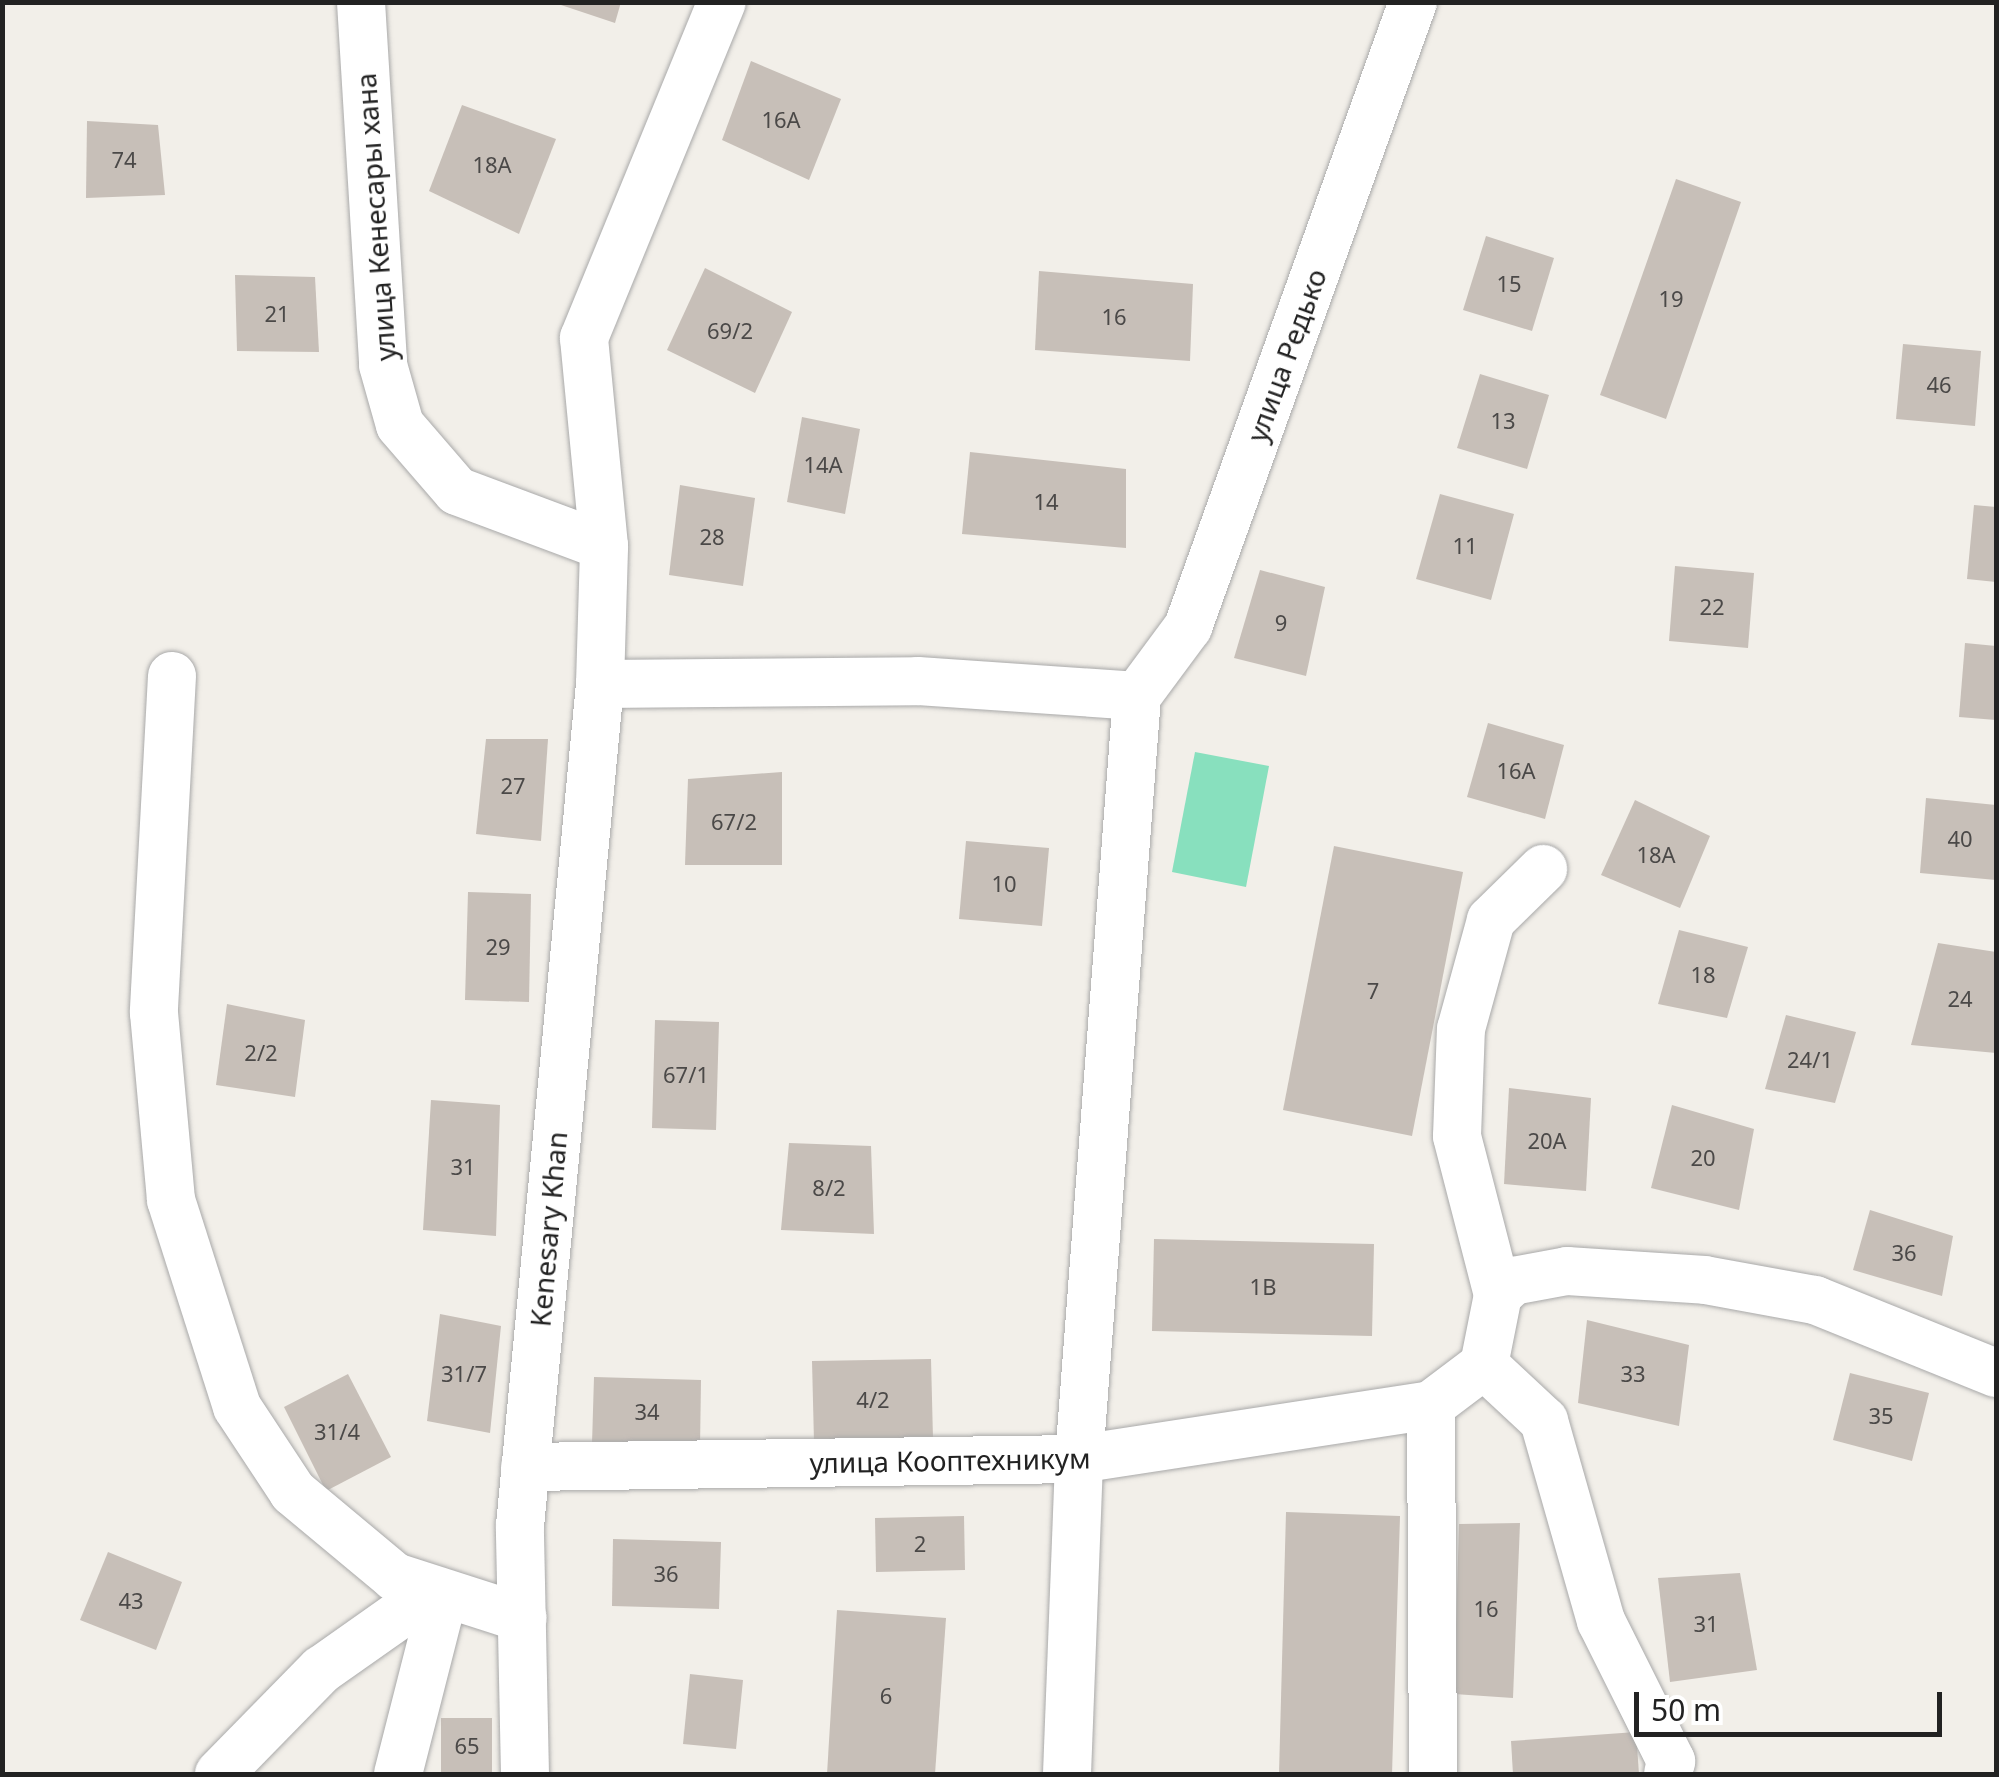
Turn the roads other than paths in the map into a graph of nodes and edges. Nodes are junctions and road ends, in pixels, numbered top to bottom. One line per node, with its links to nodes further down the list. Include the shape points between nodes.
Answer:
1 (361, 2): 4 (street, улица Кенесары хана, via 383,365 400,425 458,491)
2 (722, 2): 4 (street, Kenesary Khan, via 584,338)
3 (1413, 2): 7 (street, улица Редько, via 1188,627)
4 (604, 546): 6 (street, Kenesary Khan)
5 (172, 676): 15 (street, via 154,1014 171,1200 237,1408 294,1492 395,1578)
6 (600, 684): 7 (street, via 918,681); 14 (street, Kenesary Khan)
7 (1137, 696): 13 (street)
8 (1543, 869): 9 (street, via 1491,920 1461,1028 1457,1136)
9 (1498, 1295): 10 (street); 11 (street, via 1512,1281 1567,1271 1705,1280 1815,1300)
10 (1484, 1365): 12 (street); 22 (street, via 1544,1421 1601,1621 1671,1762)
11 (1995, 1365)
12 (1430, 1405): 13 (street, улица Кооптехникум); 21 (street)
13 (1078, 1460): 14 (street, улица Кооптехникум); 20 (street)
14 (525, 1468): 16 (street, Kenesary Khan)
15 (438, 1592): 16 (street); 17 (street, via 321,1670); 18 (street)
16 (523, 1618): 19 (street, Kenesary Khan)
17 (218, 1774)
18 (398, 1774)
19 (526, 1774)
20 (1068, 1774)
21 (1434, 1774)
22 (1668, 1774)

